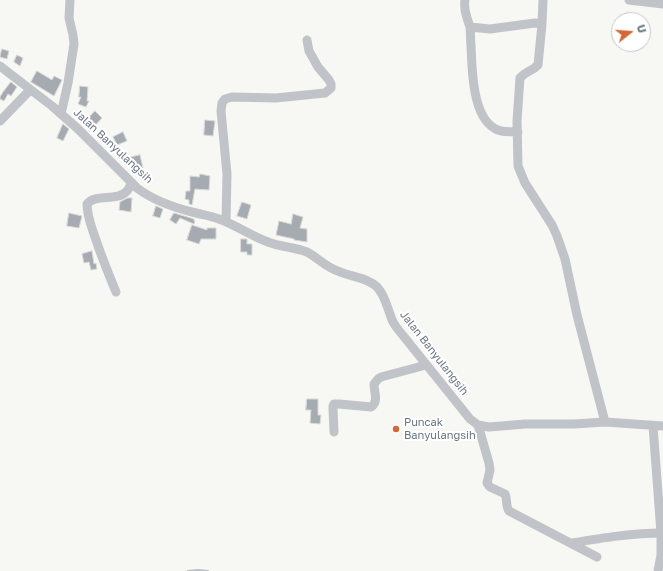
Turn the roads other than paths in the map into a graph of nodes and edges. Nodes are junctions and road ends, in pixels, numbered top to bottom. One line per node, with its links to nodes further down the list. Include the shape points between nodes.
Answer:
1 (70, 0): 11 (street, via 69,18 74,44)
2 (465, 0): 7 (street, via 466,18)
3 (543, 0): 6 (street)
4 (629, 0): 5 (street)
5 (663, 4)
6 (542, 24): 7 (street, via 490,29); 13 (street, via 538,65 520,78)
7 (470, 27): 13 (street, via 474,82 481,114 494,129)
8 (306, 40): 15 (street, via 309,51 331,84 331,88 325,92 276,98 232,97 224,99 222,103 227,174)
9 (0, 66): 10 (street, Jalan Banyulangsih)
10 (30, 90): 11 (street, Jalan Banyulangsih); 12 (street)
11 (61, 114): 14 (street, Jalan Banyulangsih)
12 (0, 121)
13 (518, 132): 18 (street, via 518,166 525,183 558,236)
14 (132, 183): 15 (street, Jalan Banyulangsih, via 156,200); 16 (street, via 127,191 116,197 94,199 87,204 92,228)
15 (226, 222): 17 (street, Jalan Banyulangsih, via 268,242 305,252 333,269 375,285 381,292 392,321)
16 (116, 292)
17 (426, 365): 19 (street, Jalan Banyulangsih, via 470,419); 22 (street, via 378,379 374,384 373,406 334,404)
18 (605, 422): 19 (street, via 495,427); 20 (street)
19 (478, 425): 24 (street, via 489,463 490,470 486,481 488,485 505,494 506,506 511,513)
20 (653, 426): 21 (street); 23 (street)
21 (663, 426)
22 (334, 432)
23 (662, 533): 24 (street, via 634,534); 26 (street)
24 (572, 543): 25 (street)
25 (597, 557)
26 (658, 571)

